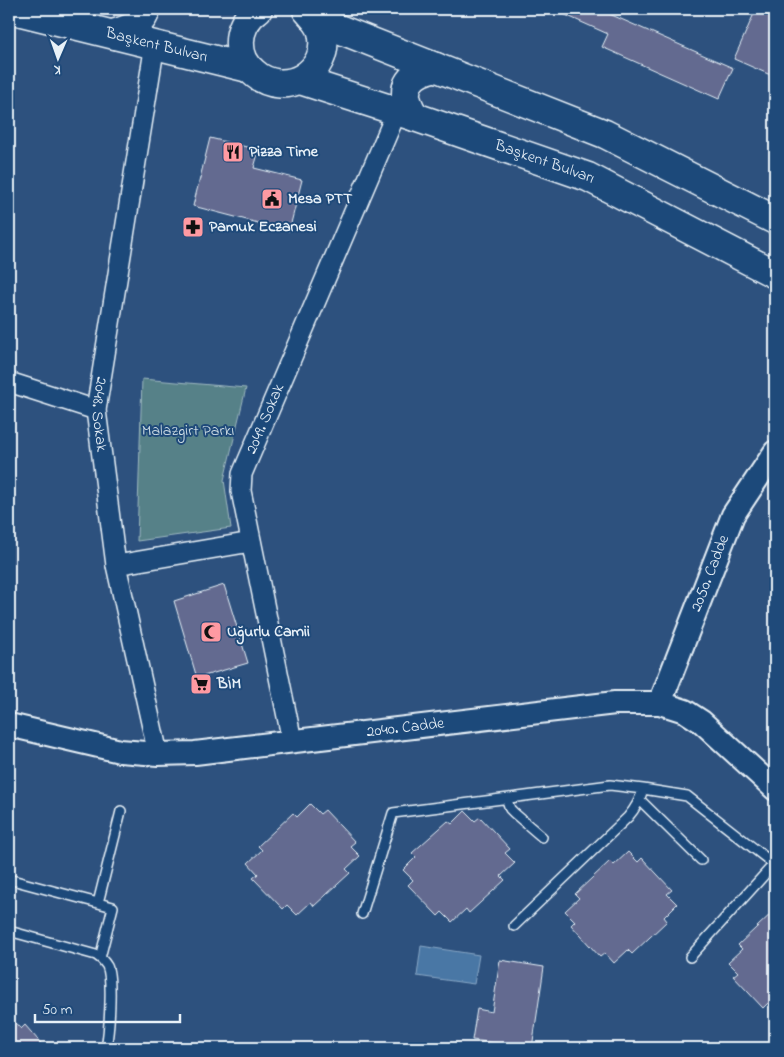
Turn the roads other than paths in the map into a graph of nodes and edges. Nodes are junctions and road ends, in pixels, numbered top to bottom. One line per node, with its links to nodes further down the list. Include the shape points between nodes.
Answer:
1 (9, 9): 5 (main road, Başkent Bulvarı)
2 (146, 9): 5 (main road, via 139,23)
3 (258, 9): 8 (main road, via 246,20 241,32 242,57)
4 (311, 14): 7 (main road); 9 (main road, via 322,32 323,47 311,72)
5 (113, 34): 6 (main road, Başkent Bulvarı)
6 (156, 44): 8 (main road, Başkent Bulvarı); 14 (street, 2048. Sokak)
7 (436, 67): 10 (main road, via 424,70 407,84 409,108); 11 (main road, via 605,134)
8 (248, 68): 9 (main road, via 272,84)
9 (300, 80): 10 (main road, Başkent Bulvarı)
10 (406, 114): 12 (main road, Başkent Bulvarı, via 588,177); 16 (street, 2049. Sokak, via 242,474 241,491)
11 (775, 220)
12 (775, 274)
13 (9, 382): 14 (street)
14 (96, 410): 17 (street, 2048. Sokak)
15 (775, 452): 18 (street, 2050. Cadde, via 733,515)
16 (251, 542): 17 (street); 20 (street, 2049. Sokak)
17 (116, 565): 21 (street, 2048. Sokak)
18 (660, 703): 20 (street, 2040. Cadde, via 615,703); 23 (street, 2040. Cadde, via 684,711 702,722)
19 (9, 725): 21 (street, 2040. Cadde, via 120,751)
20 (292, 741): 21 (street, 2040. Cadde)
21 (158, 754)
22 (643, 789): 24 (lane, via 610,785); 25 (lane); 29 (lane, via 687,796)
23 (775, 789)
24 (506, 800): 27 (lane, via 514,814); 32 (lane, via 393,813)
25 (640, 800): 28 (lane); 33 (lane, via 628,817)
26 (121, 811): 31 (lane)
27 (542, 837)
28 (701, 860)
29 (775, 864): 36 (lane)
30 (12, 880): 31 (lane)
31 (98, 903): 35 (lane, via 113,907)
32 (362, 914)
33 (514, 926)
34 (9, 931): 35 (lane)
35 (100, 958): 37 (lane, via 109,973)
36 (690, 958)
37 (106, 1048)

